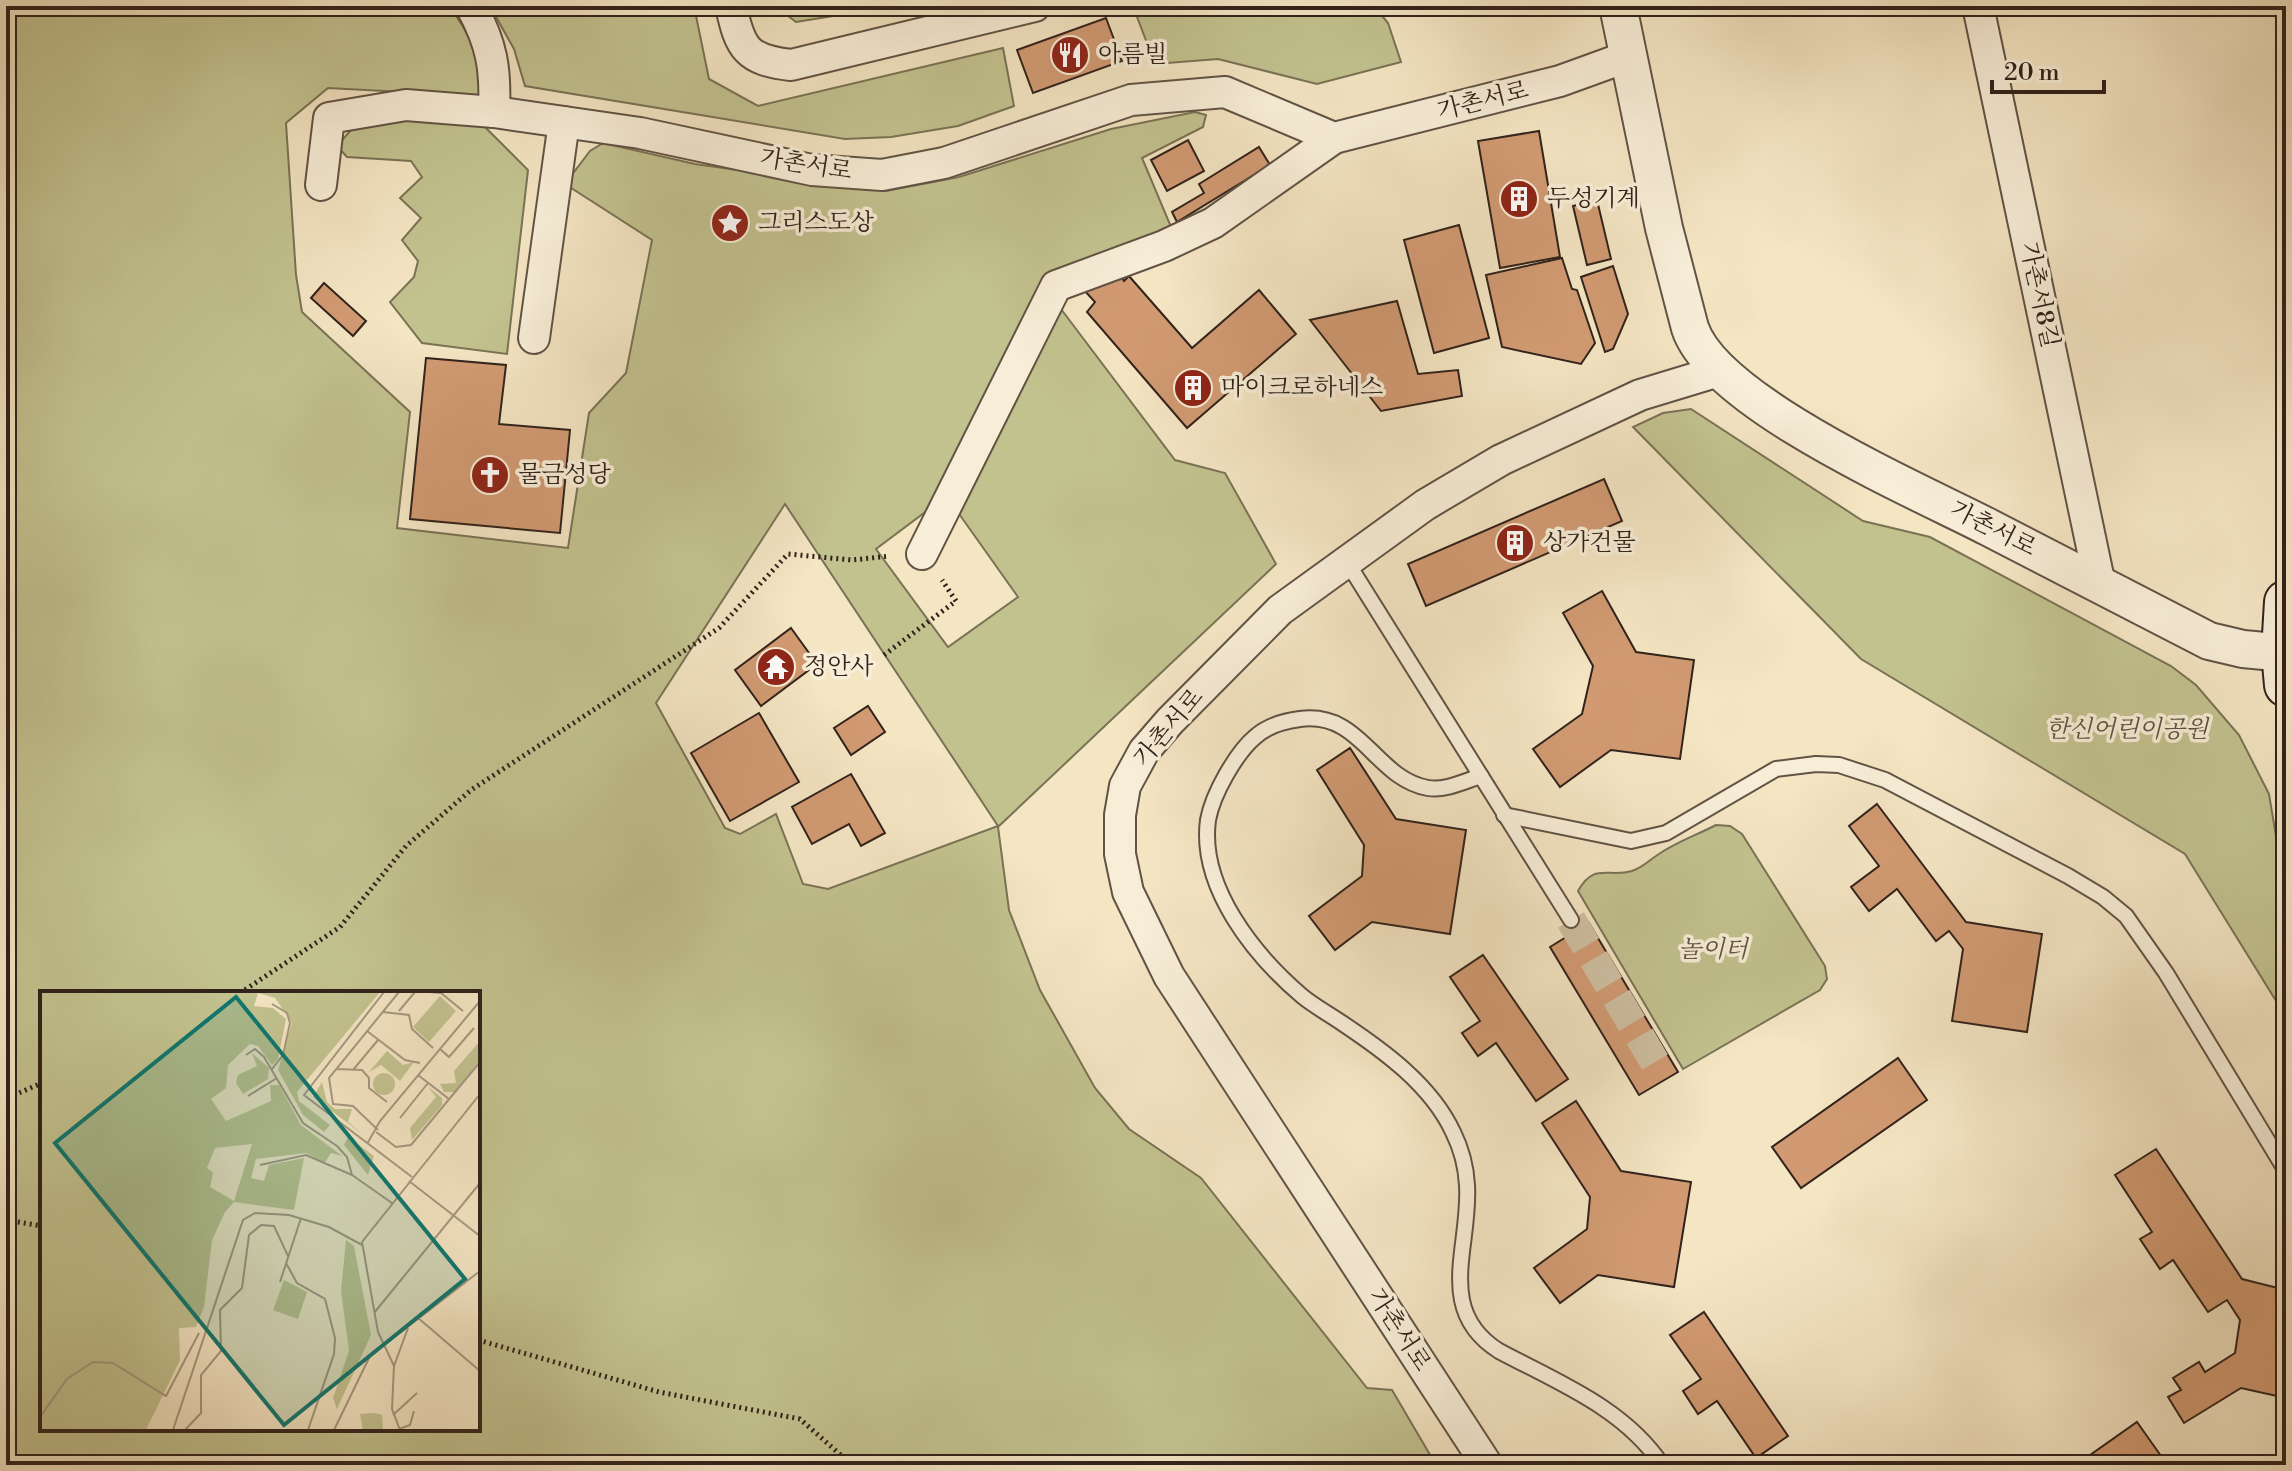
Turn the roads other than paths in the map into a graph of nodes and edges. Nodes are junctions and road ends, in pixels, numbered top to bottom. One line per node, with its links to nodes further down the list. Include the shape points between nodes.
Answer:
1 (471, 6): 7 (street, via 492,54)
2 (731, 6): 3 (street, via 735,27 752,56 791,65)
3 (1035, 6)
4 (1618, 6): 6 (street, 가촌서로)
5 (1978, 6): 15 (street, 가촌서8길)
6 (1629, 56): 9 (street, 가촌서로, via 1560,81); 12 (street, 가촌서로, via 1690,328)
7 (494, 112): 8 (street, 가촌서로); 10 (street, 가촌서로, via 406,105 329,118)
8 (564, 122): 9 (street, 가촌서로, via 812,170 882,175 944,163 1131,100 1225,92); 11 (street)
9 (1334, 138): 13 (street, 가촌서로, via 1213,223 1056,286)
10 (321, 185)
11 (534, 338)
12 (1719, 371): 14 (street, 가촌서로, via 1659,387 1501,460 1425,505); 15 (street, 가촌서로, via 1807,434)
13 (922, 554)
14 (1347, 562): 18 (lane); 22 (street, 가촌서로, via 1280,610 1144,751 1125,786 1120,854 1128,892 1169,976)
15 (2100, 585): 17 (street, 가촌서로, via 2209,641)
16 (2286, 602): 17 (main road)
17 (2285, 663)
18 (1481, 776): 19 (lane); 25 (lane, via 1428,788 1400,777 1338,724 1310,718 1275,725 1247,745 1218,789 1208,818 1212,868 1228,906 1273,968 1303,997 1413,1077 1453,1131 1467,1186 1460,1277 1470,1325 1499,1351 1597,1403)
19 (1504, 815): 20 (lane); 21 (lane, via 1631,841 1666,833 1776,769 1839,765 1885,780 2068,876 2126,916)
20 (1571, 920)
21 (2286, 1171)
22 (1454, 1416): 23 (lane); 24 (street, 가촌서로)
23 (1476, 1465)
24 (1487, 1465)
25 (1662, 1465)

